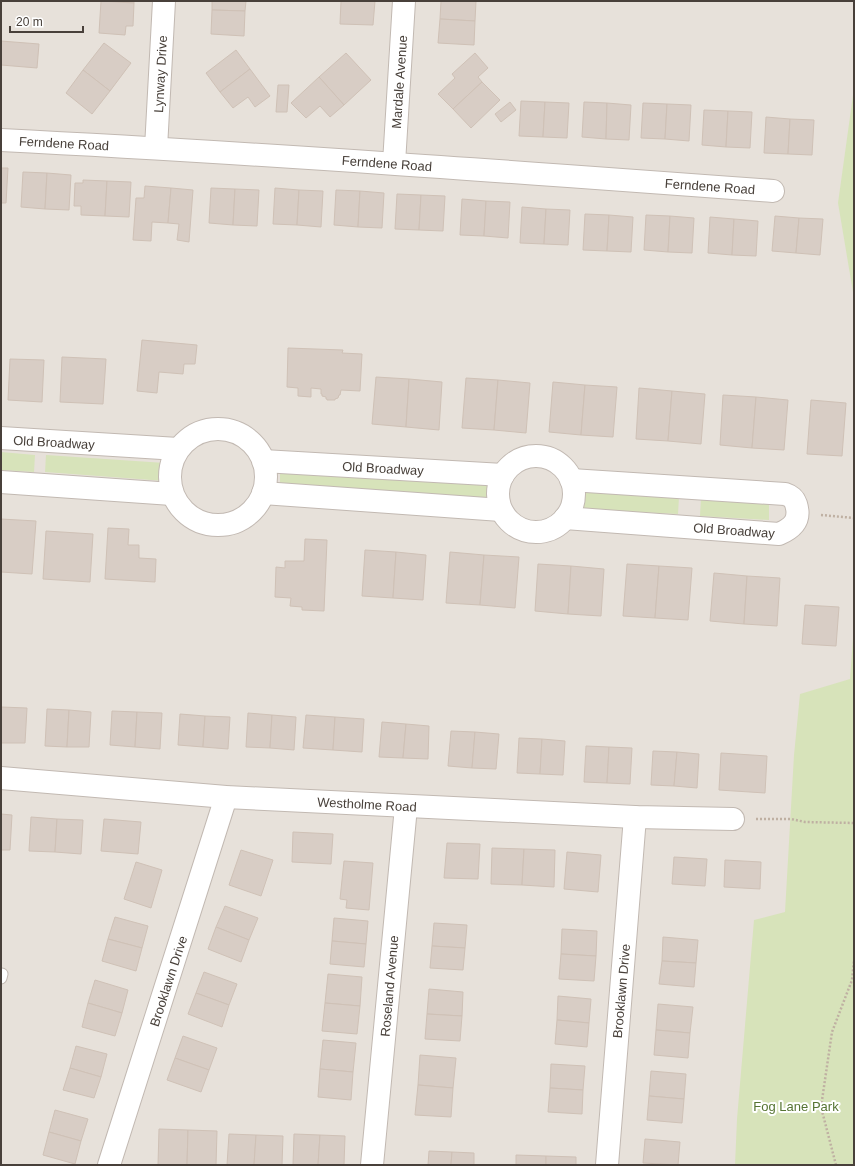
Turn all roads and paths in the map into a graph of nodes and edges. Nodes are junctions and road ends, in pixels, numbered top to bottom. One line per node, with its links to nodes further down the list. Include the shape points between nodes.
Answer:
1 (164, 1): 4 (street, Lynway Drive)
2 (404, 1): 5 (street, Mardale Avenue)
3 (1, 140): 4 (street, Ferndene Road)
4 (156, 148): 5 (street, Ferndene Road)
5 (394, 163): 6 (street, Ferndene Road)
6 (772, 191)
7 (1, 438): 8 (street, Old Broadway)
8 (178, 449): 9 (street, via 190,437 205,430 222,428 238,433 252,442); 14 (street, via 169,473)
9 (263, 461): 10 (street, Old Broadway); 13 (street, via 266,468)
10 (503, 475): 11 (street, via 516,462 526,457 537,456 558,463 566,470); 15 (street, via 498,489)
11 (571, 480): 16 (street, via 785,494 794,500); 17 (street, via 573,500)
12 (1, 482): 14 (street)
13 (263, 493): 14 (street, via 255,508 243,518 228,524 212,525 196,520 183,511); 15 (street)
14 (172, 494)
15 (501, 510): 17 (street, via 508,520 519,528 531,531 543,531)
16 (798, 513): 17 (street, Old Broadway, via 796,521 779,534); 18 (path)
17 (565, 518)
18 (854, 518)
19 (1, 778): 20 (street, Westholme Road)
20 (226, 797): 21 (street, Westholme Road); 28 (street, Brooklawn Drive)
21 (406, 807): 22 (street, Westholme Road); 29 (street, Roseland Avenue)
22 (635, 817): 23 (street, Westholme Road); 30 (street, Brooklawn Drive)
23 (733, 819): 24 (path)
24 (854, 823)
25 (854, 961): 31 (path, via 852,980 832,1032 820,1107)
26 (1, 974): 27 (lane)
27 (1, 978)
28 (110, 1165)
29 (372, 1165)
30 (607, 1165)
31 (836, 1165)

